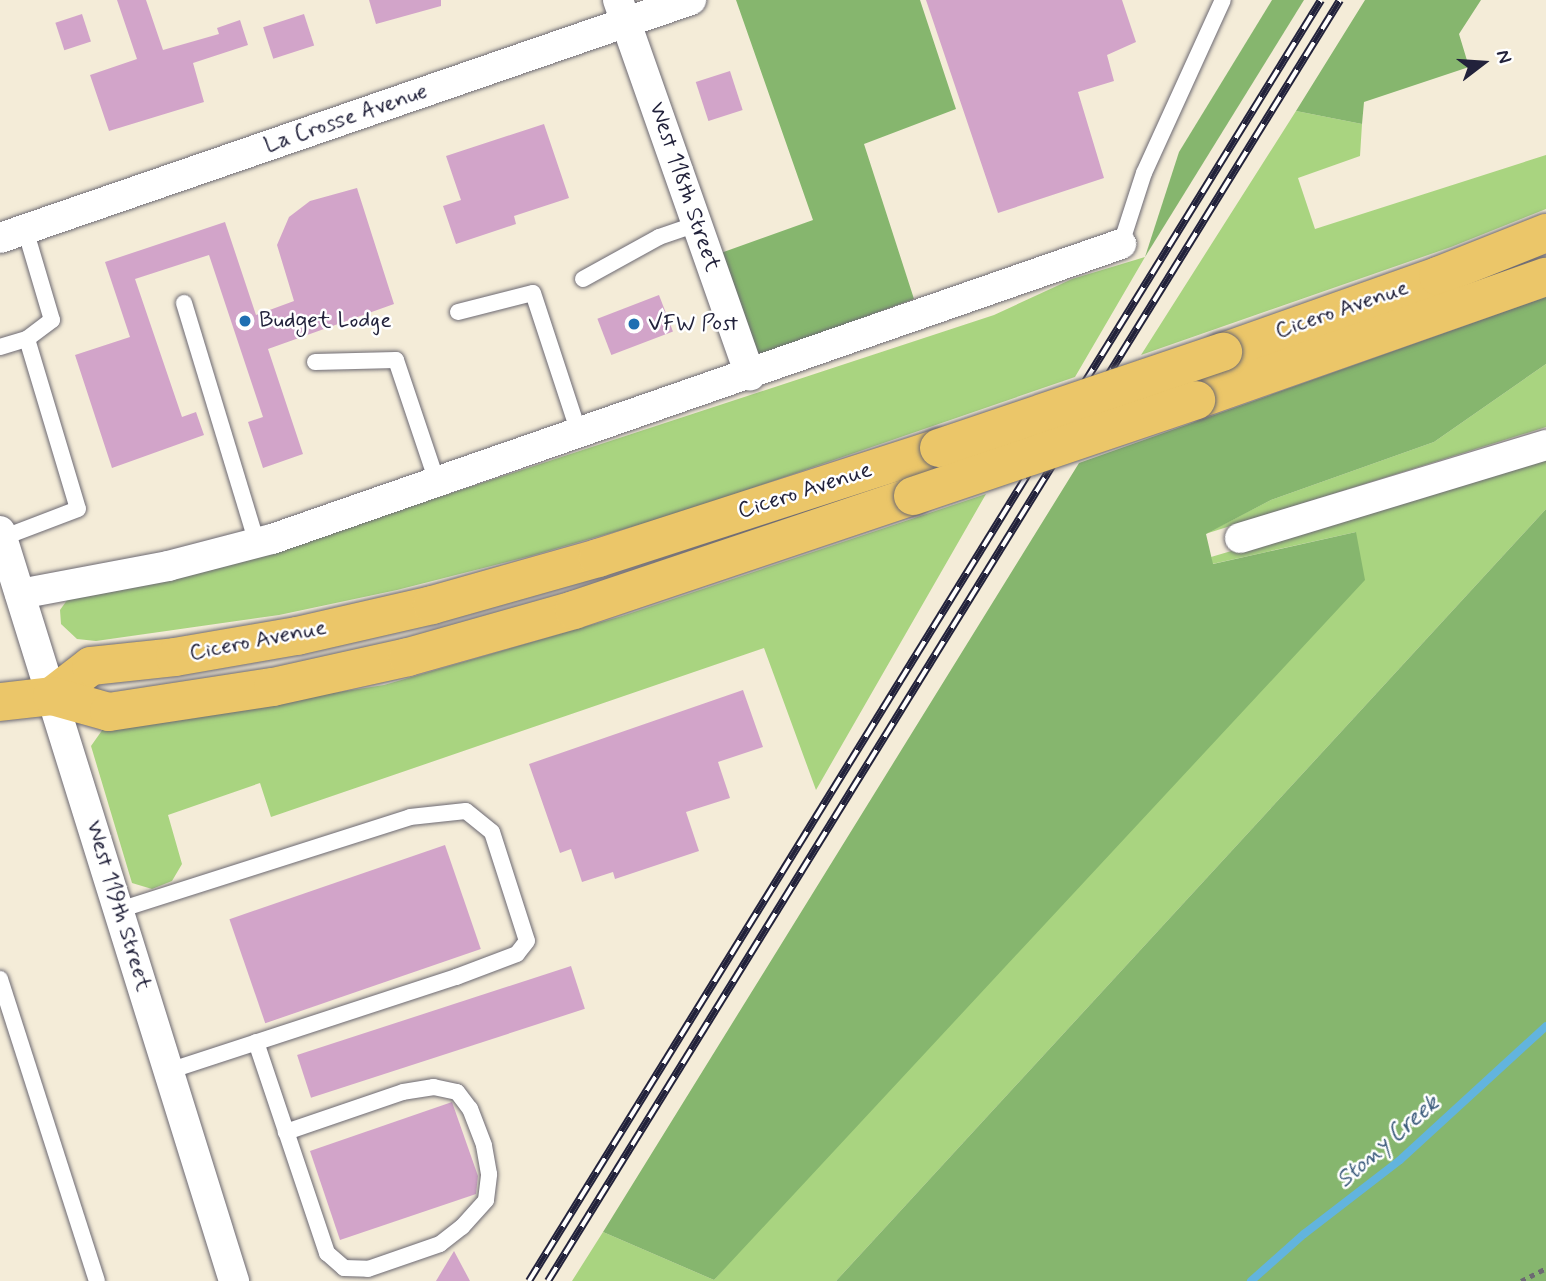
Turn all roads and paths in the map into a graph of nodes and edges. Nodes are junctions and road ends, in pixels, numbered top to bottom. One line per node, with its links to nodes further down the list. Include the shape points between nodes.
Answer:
1 (691, 0): 3 (street, La Crosse Avenue)
2 (1223, 0): 7 (lane, via 1144,173)
3 (622, 11): 4 (street, West 118th Street); 5 (street, La Crosse Avenue)
4 (696, 224): 9 (lane, via 659,237); 15 (street, West 118th Street)
5 (13, 233): 12 (lane, via 52,320)
6 (1546, 233): 23 (main road, Cicero Avenue, bridge, via 1223,352 598,558 432,605 284,638 92,666)
7 (1121, 244): 15 (street)
8 (1546, 277): 23 (main road, Cicero Avenue, bridge, via 574,610 395,660 273,687 109,712)
9 (583, 279)
10 (184, 303): 21 (lane)
11 (458, 313): 16 (lane, via 533,293)
12 (27, 339): 13 (lane); 19 (lane, via 78,509)
13 (0, 347)
14 (315, 362): 18 (lane, via 396,360)
15 (750, 374): 16 (street)
16 (579, 433): 18 (street)
17 (1546, 444): 20 (street)
18 (437, 482): 21 (street)
19 (1, 535): 22 (street, West 119th Street)
20 (1240, 538)
21 (257, 543): 22 (street, via 168,566)
22 (20, 594): 23 (street, West 119th Street)
23 (52, 696): 24 (main road, Cicero Avenue); 25 (street, West 119th Street)
24 (0, 702)
25 (119, 910): 27 (lane, via 410,817 466,811 492,832 527,940 517,954); 28 (street, West 119th Street)
26 (0, 979): 31 (lane)
27 (256, 1042): 28 (lane); 29 (lane)
28 (169, 1070): 32 (street, West 119th Street)
29 (286, 1132): 29 (lane, via 327,1253 344,1268 368,1269 440,1244 486,1200 489,1174 484,1145 470,1109 457,1093 434,1087 403,1092)
30 (1546, 1268): 33 (path)
31 (97, 1281)
32 (234, 1281)
33 (1521, 1281)

